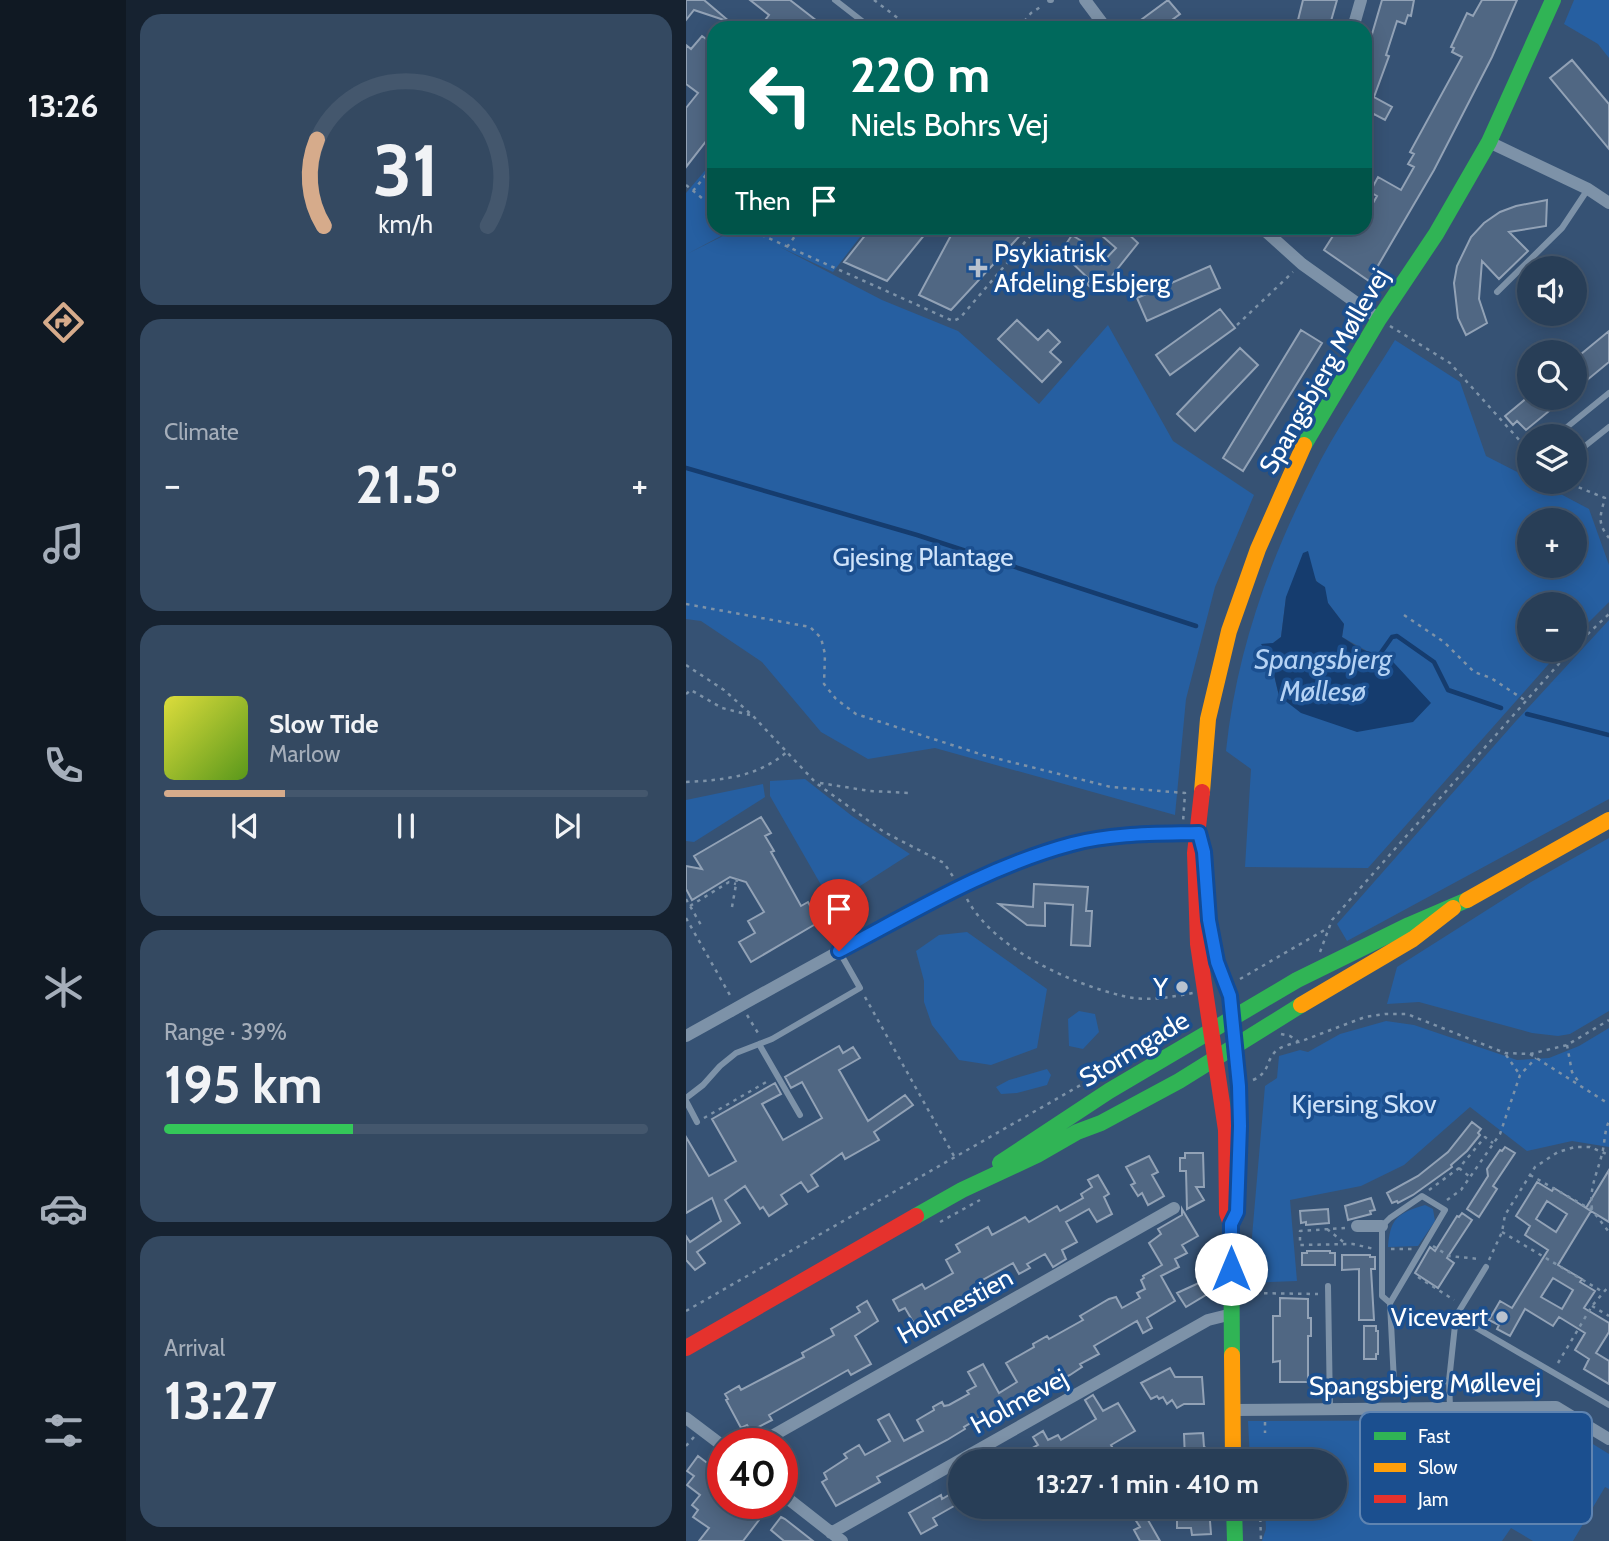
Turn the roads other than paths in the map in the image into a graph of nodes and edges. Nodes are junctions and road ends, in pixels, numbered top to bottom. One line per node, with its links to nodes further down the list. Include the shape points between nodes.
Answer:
1 (835, 0): 5 (lane)
2 (1085, 0): 6 (street)
3 (1361, 0): 7 (street)
4 (1553, 0): 8 (street, Spangsbjerg Møllevej)
5 (862, 21)
6 (1101, 21)
7 (1355, 21)
8 (1489, 142): 9 (street); 13 (street, Spangsbjerg Møllevej)
9 (1588, 189): 10 (street); 12 (lane, via 1562,228)
10 (1609, 202)
11 (1270, 235): 13 (street)
12 (1497, 292)
13 (1379, 319): 19 (street, Spangsbjerg Møllevej, via 1297,456 1258,549 1229,631 1208,719)
14 (1609, 393): 15 (lane)
15 (1571, 424)
16 (1609, 427): 17 (lane)
17 (1587, 444)
18 (1609, 820): 20 (street, Stormgade)
19 (1191, 833): 21 (street, via 1133,834 1072,844 960,886); 22 (street, Spangsbjerg Møllevej, via 1204,852 1213,941 1230,996); 25 (street, Spangsbjerg Møllevej, via 1198,944)
20 (1452, 908): 22 (street, Stormgade, via 1413,939); 22 (street, Stormgade, via 1297,980)
21 (839, 951): 23 (street); 24 (lane, via 860,988)
22 (1233, 1033): 25 (street, Stormgade); 25 (street); 31 (street, Spangsbjerg Møllevej, via 1240,1126 1237,1212)
23 (686, 1036)
24 (761, 1043): 26 (lane, via 720,1066); 27 (lane)
25 (1214, 1044): 29 (street, Stormgade, via 1109,1091); 29 (street, Stormgade, via 1096,1112 1077,1132); 31 (street, Spangsbjerg Møllevej, via 1226,1130)
26 (686, 1100): 28 (lane)
27 (800, 1115)
28 (697, 1122)
29 (962, 1190): 39 (street, Stormgade)
30 (1174, 1208): 49 (street, Holmestien)
31 (1231, 1224): 37 (street, Spangsbjerg Møllevej)
32 (1357, 1226): 33 (street)
33 (1382, 1226): 36 (lane, via 1382,1296); 36 (lane, via 1422,1196 1445,1210)
34 (1488, 1264): 38 (lane)
35 (1328, 1290): 45 (lane)
36 (1391, 1303): 41 (lane)
37 (1231, 1314): 46 (street, Spangsbjerg Møllevej); 56 (street, Holmevej, via 1208,1320)
38 (1456, 1316): 40 (lane); 43 (lane)
39 (686, 1348)
40 (1449, 1381): 41 (lane); 44 (lane)
41 (1394, 1382): 42 (lane)
42 (1364, 1384)
43 (1609, 1405)
44 (1450, 1408): 45 (street, Spangsbjerg Møllevej); 47 (street, Spangsbjerg Møllevej, via 1556,1407)
45 (1330, 1409): 46 (street, Spangsbjerg Møllevej)
46 (1232, 1410): 53 (street, Spangsbjerg Møllevej)
47 (1564, 1412)
48 (686, 1418): 51 (street)
49 (786, 1428)
50 (1592, 1429): 52 (street, Spangsbjerg Møllevej)
51 (707, 1434)
52 (1609, 1439)
53 (1233, 1449)
54 (798, 1507): 56 (street)
55 (1234, 1519): 57 (street)
56 (836, 1537)
57 (1235, 1541)

